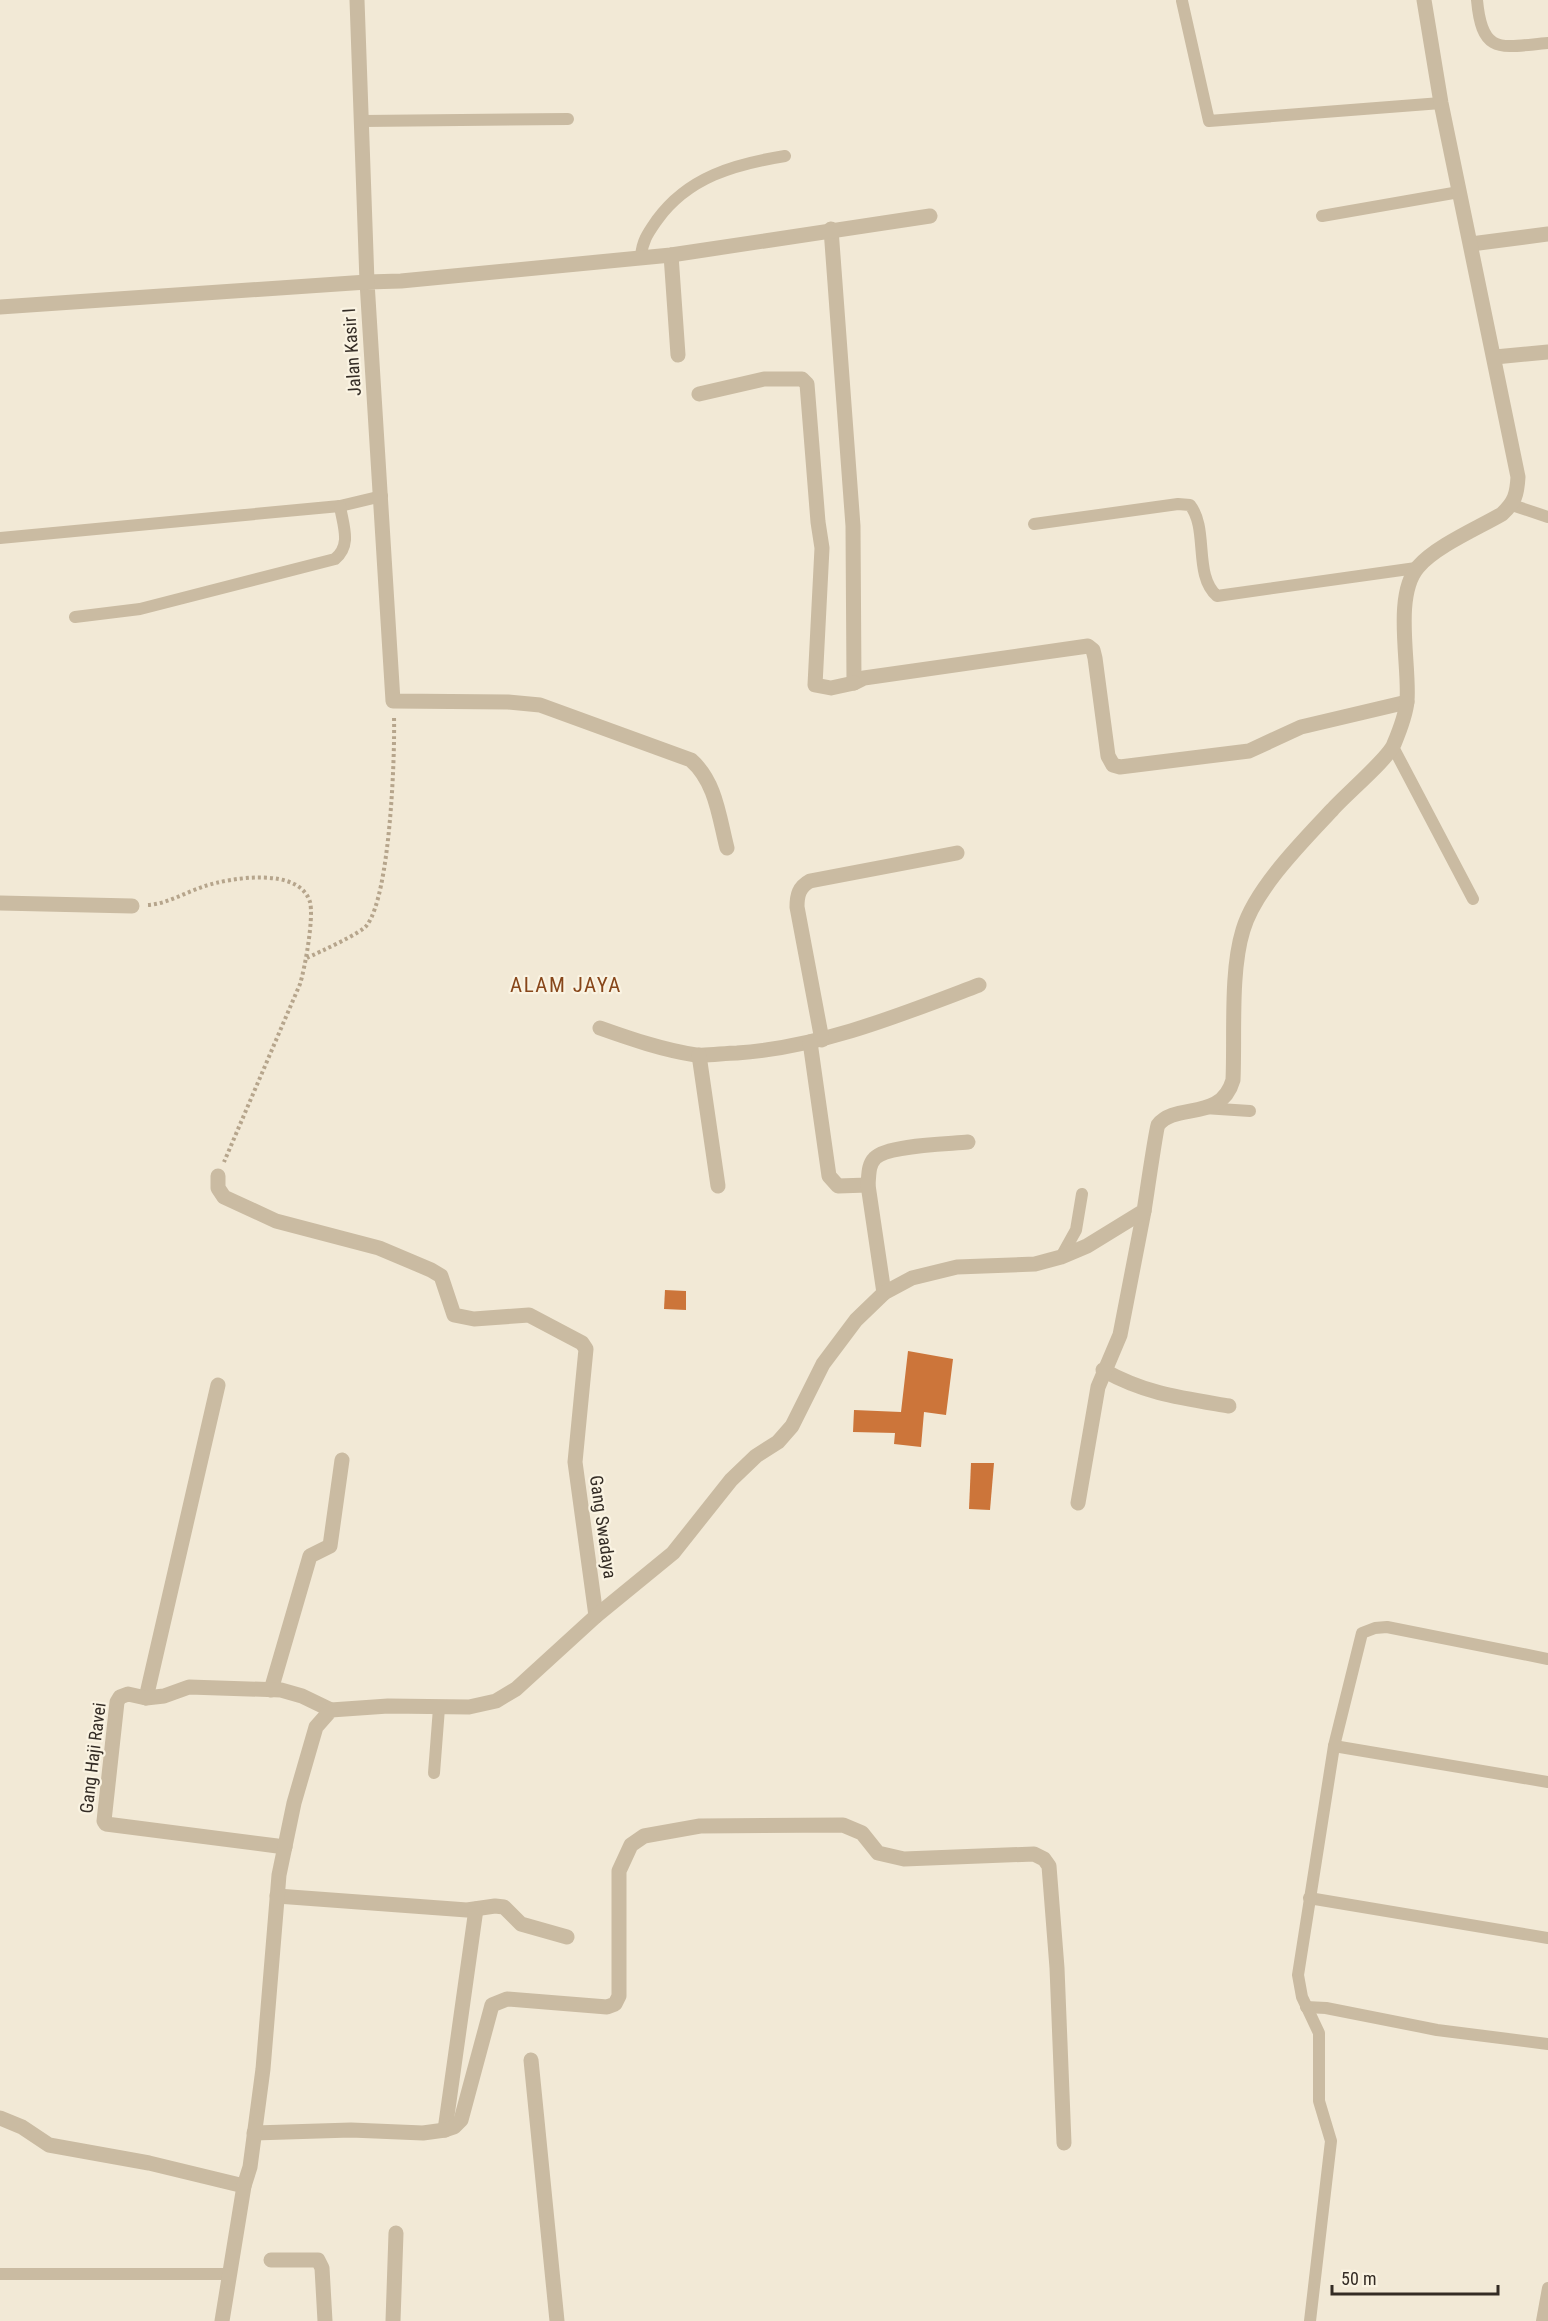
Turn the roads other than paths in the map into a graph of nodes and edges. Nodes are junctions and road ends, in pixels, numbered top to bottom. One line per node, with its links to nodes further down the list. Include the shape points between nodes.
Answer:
1 (357, 0): 8 (street, Jalan Kasir I)
2 (1424, 0): 6 (street)
3 (1477, 0): 5 (lane, via 1481,31 1494,44)
4 (1182, 1): 6 (lane, via 1209,121)
5 (1548, 43)
6 (1442, 103): 10 (street)
7 (568, 119): 8 (lane)
8 (363, 121): 18 (street, Jalan Kasir I)
9 (785, 156): 17 (lane, via 742,163 697,182 668,205 642,243)
10 (1460, 192): 12 (lane); 15 (street)
11 (930, 216): 13 (street)
12 (1322, 216)
13 (831, 230): 16 (street); 32 (street, via 853,526)
14 (1548, 234): 15 (street)
15 (1471, 244): 22 (street)
16 (671, 255): 17 (street); 21 (street)
17 (641, 257): 18 (street)
18 (367, 282): 19 (street); 24 (street, Jalan Kasir I)
19 (0, 307)
20 (1548, 352): 22 (street)
21 (678, 355)
22 (1495, 357): 25 (street, via 1518,477)
23 (699, 394): 32 (street, via 764,379 802,379 807,384 822,548 815,685 831,688)
24 (382, 496): 26 (lane); 35 (street, Jalan Kasir I, via 393,702 540,705 691,760 711,784)
25 (1512, 505): 27 (lane); 30 (street)
26 (340, 506): 29 (lane); 31 (lane, via 346,542 335,559 140,609)
27 (1548, 517)
28 (1034, 524): 30 (lane, via 1190,505 1208,582 1217,596)
29 (0, 538)
30 (1416, 568): 33 (street, via 1406,608)
31 (75, 617)
32 (854, 683): 33 (street, via 864,678 1088,646 1095,658 1108,756 1113,765 1120,767 1249,751 1301,727)
33 (1407, 702): 34 (street)
34 (1393, 747): 37 (lane); 44 (street, via 1324,819 1252,909 1243,930 1238,959 1233,1080 1226,1096)
35 (727, 848)
36 (957, 853): 42 (street, via 802,886 797,907)
37 (1473, 899)
38 (0, 903): 39 (street)
39 (132, 906)
40 (979, 985): 42 (street)
41 (600, 1028): 43 (street, via 665,1049)
42 (816, 1041): 43 (street, via 761,1051); 48 (street, via 829,1176 838,1186)
43 (699, 1055): 49 (street)
44 (1203, 1108): 45 (lane); 51 (street, via 1168,1118 1156,1128)
45 (1250, 1111)
46 (968, 1142): 48 (street, via 889,1151 876,1157 869,1167)
47 (218, 1176): 59 (street, Gang Swadaya, via 218,1188 224,1197 276,1221 379,1248 431,1270 441,1276 454,1315 474,1319 529,1315 582,1342 586,1350 575,1443 576,1478)
48 (868, 1185): 53 (street)
49 (718, 1186)
50 (1082, 1194): 52 (lane, via 1076,1230)
51 (1144, 1211): 52 (street); 54 (street, via 1120,1335)
52 (1061, 1257): 53 (street, via 1035,1264 957,1267 912,1278)
53 (884, 1293): 59 (street, via 856,1320 824,1364 792,1426 778,1442 731,1480 673,1553)
54 (1103, 1370): 56 (street, via 1133,1386); 58 (street)
55 (218, 1385): 62 (street)
56 (1229, 1406)
57 (342, 1460): 61 (street, via 330,1546 310,1556)
58 (1078, 1503)
59 (596, 1616): 63 (street, via 516,1689 496,1701)
60 (1548, 1659): 65 (lane, via 1388,1627 1362,1633)
61 (271, 1690): 62 (street, Gang Haji Ravei, via 189,1687); 64 (street, Gang Haji Ravei, via 302,1696)
62 (146, 1698): 68 (street, Gang Haji Ravei, via 128,1694 117,1702 106,1824)
63 (439, 1708): 64 (street); 66 (lane)
64 (331, 1710): 68 (street, via 316,1727)
65 (1334, 1746): 67 (lane); 70 (lane)
66 (434, 1773)
67 (1548, 1782)
68 (285, 1847): 69 (street)
69 (277, 1896): 71 (street); 79 (street)
70 (1310, 1898): 73 (lane); 74 (lane, via 1298,1976)
71 (476, 1909): 72 (street, via 504,1907 520,1924); 78 (street)
72 (567, 1937)
73 (1548, 1938)
74 (1306, 2007): 75 (lane); 91 (lane, via 1319,2033 1319,2101 1331,2141)
75 (1548, 2044)
76 (531, 2060): 90 (street)
77 (0, 2118): 81 (street, via 49,2145)
78 (445, 2130): 79 (street); 80 (street, via 461,2120 492,2005 507,1999 607,2007 615,2004 620,1996 621,1964 619,1871 631,1845 644,1836 700,1826 818,1823 843,1825 862,1833 885,1856 904,1859 1034,1854 1044,1859 1049,1866 1057,1968)
79 (254, 2133): 81 (street)
80 (1064, 2143)
81 (244, 2186): 85 (street)
82 (396, 2233): 89 (street)
83 (271, 2260): 88 (street, via 318,2260 322,2268)
84 (0, 2274): 85 (lane)
85 (229, 2274): 87 (street)
86 (1548, 2288): 92 (lane)
87 (222, 2321)
88 (325, 2321)
89 (393, 2321)
90 (557, 2321)
91 (1310, 2321)
92 (1542, 2321)

